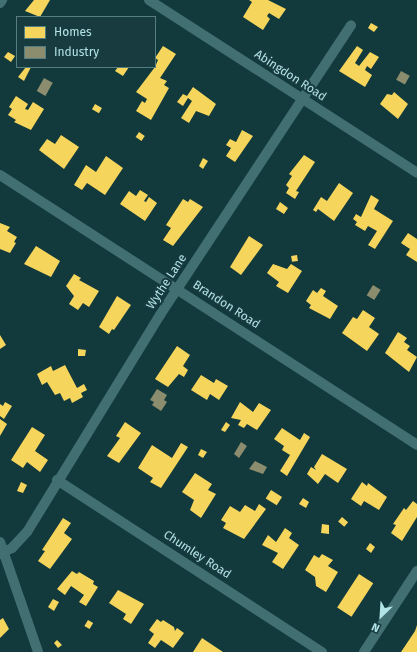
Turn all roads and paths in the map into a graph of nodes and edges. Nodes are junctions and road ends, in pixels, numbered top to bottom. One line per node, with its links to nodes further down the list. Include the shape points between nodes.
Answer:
1 (2, 0): 3 (street)
2 (149, 0): 5 (street, Abingdon Road)
3 (0, 3)
4 (351, 25): 5 (street, Wythe Lane)
5 (303, 99): 6 (street, Abingdon Road); 8 (street, Wythe Lane)
6 (417, 173)
7 (0, 175): 8 (street, Brandon Road)
8 (178, 289): 9 (street, Brandon Road); 10 (street, Wythe Lane)
9 (417, 445)
10 (57, 480): 12 (street, Wythe Lane, via 20,541); 15 (street, Chumley Road)
11 (0, 542): 12 (street)
12 (2, 553): 14 (street)
13 (417, 572): 16 (street)
14 (38, 652)
15 (322, 652)
16 (364, 652)

